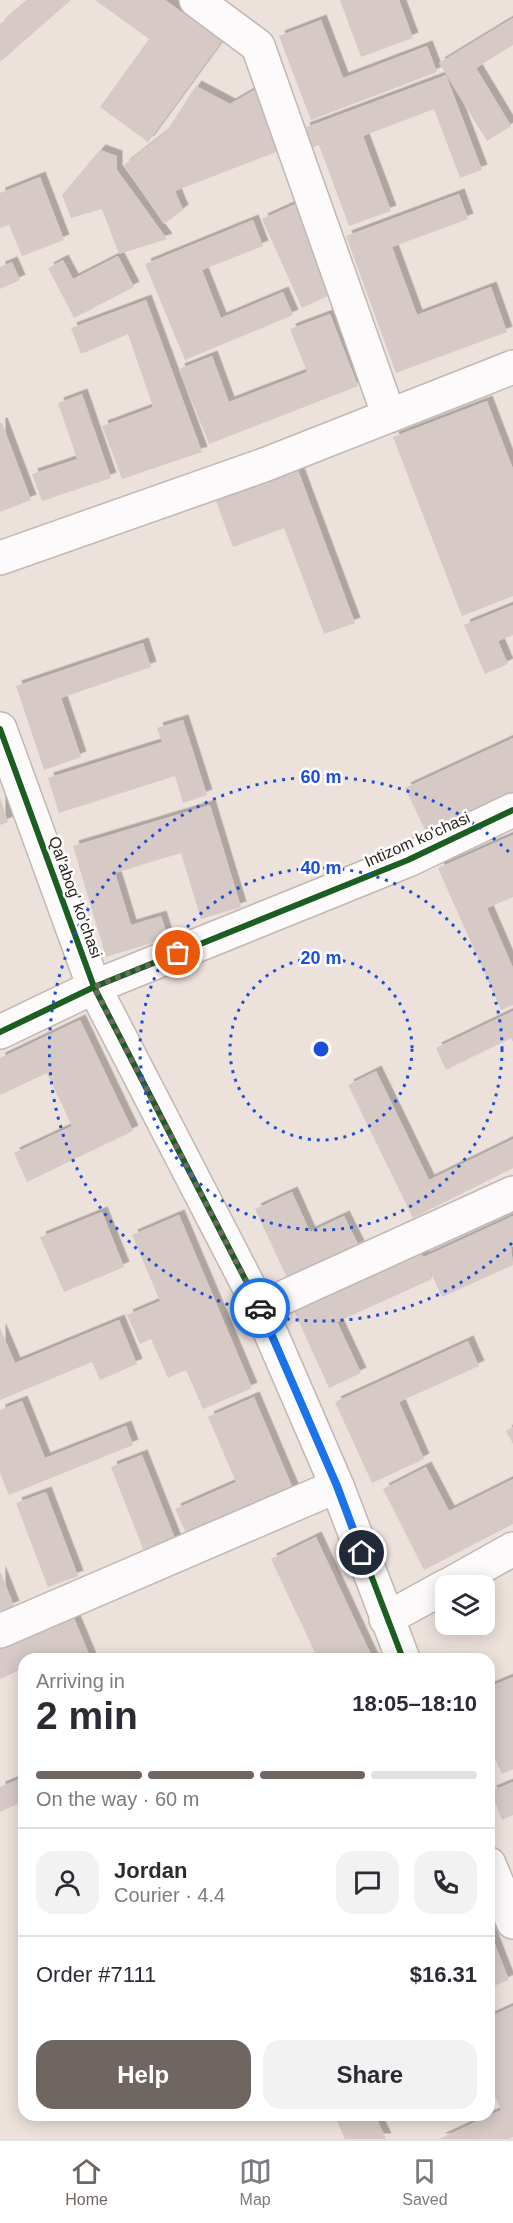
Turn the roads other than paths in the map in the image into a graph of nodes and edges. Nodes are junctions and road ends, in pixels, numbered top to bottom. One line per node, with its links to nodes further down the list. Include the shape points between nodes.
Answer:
1 (196, 0): 3 (street, via 258,46)
2 (513, 367): 3 (street)
3 (388, 416): 4 (street, via 264,465)
4 (0, 558)
5 (0, 729): 7 (street, Qal'abog' ko'chasi)
6 (513, 810): 7 (street, Intizom ko'chasi, via 408,860)
7 (94, 987): 8 (street, Intizom ko'chasi); 10 (street, Qal'abog' ko'chasi)
8 (0, 1032)
9 (513, 1192): 10 (street)
10 (260, 1308): 11 (street, Qal'abog' ko'chasi)
11 (337, 1486): 15 (street, Qal'abog' ko'chasi); 16 (street)
12 (513, 1549): 13 (street)
13 (466, 1575)
14 (435, 1592): 15 (street)
15 (386, 1619): 17 (street, Qal'abog' ko'chasi)
16 (0, 1631)
17 (400, 1653)
18 (495, 1878): 19 (street)
19 (513, 1922)

